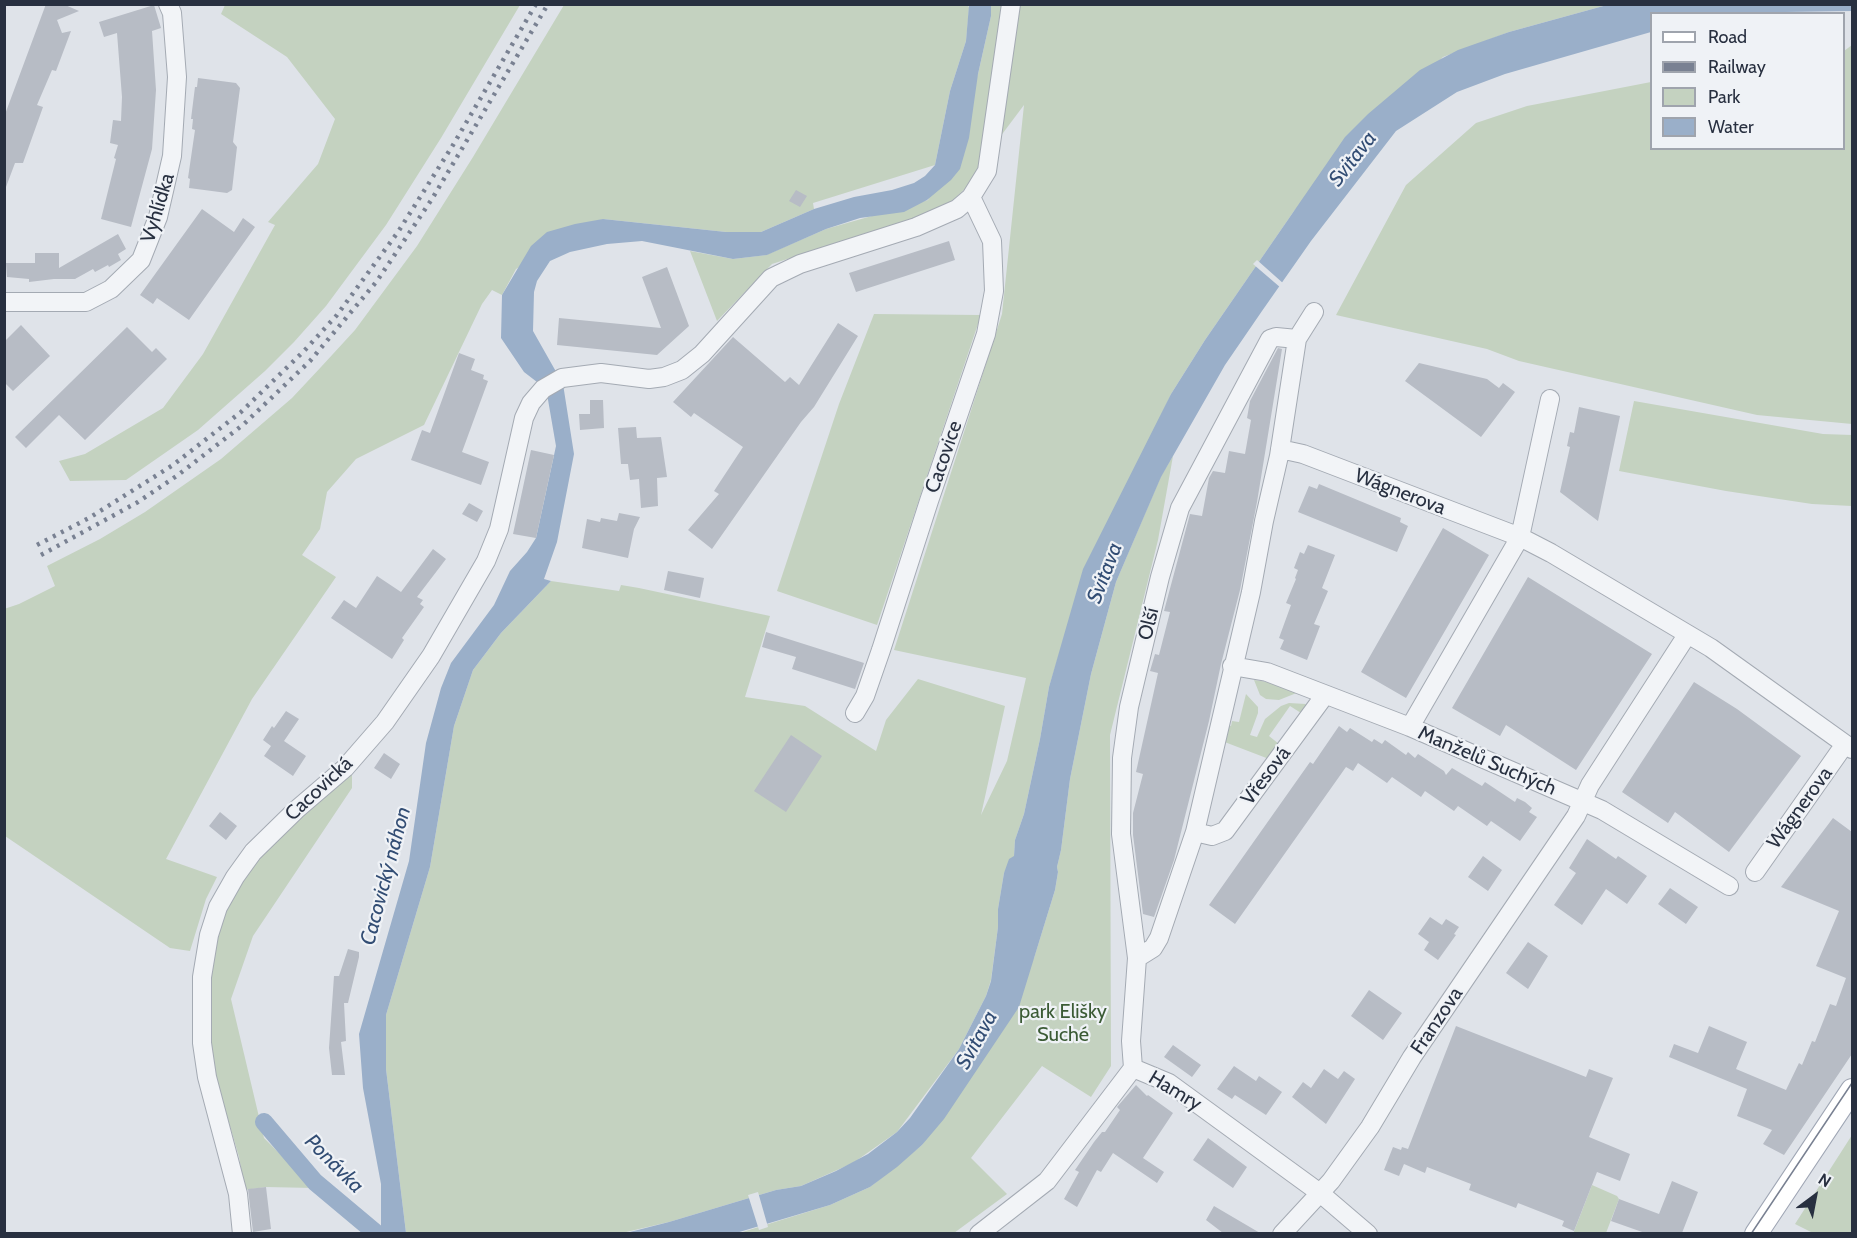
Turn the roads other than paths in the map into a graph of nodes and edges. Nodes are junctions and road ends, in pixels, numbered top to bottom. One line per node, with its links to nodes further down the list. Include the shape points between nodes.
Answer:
1 (1011, 4): 3 (street, via 987,171)
2 (170, 9): 4 (street, Vyhlídka, via 177,77 172,156 158,217 141,260 111,289 86,302)
3 (971, 197): 13 (street, Cacovice, via 992,241 994,291 986,334 875,669); 24 (street, Cacovická, via 944,216 800,264 771,278 702,354 682,370 650,379 601,373 562,378 543,389 531,403 524,418 499,529 486,561 431,656 385,722 345,768 253,852 218,907 202,977 202,1042 207,1077 238,1194)
4 (4, 302)
5 (1314, 312): 6 (street)
6 (1297, 339): 8 (street); 20 (street, Olší, via 1270,339 1251,371 1180,508 1160,577 1129,707 1122,758 1121,834)
7 (1550, 399): 9 (street)
8 (1280, 448): 9 (street, Wágnerova); 11 (street)
9 (1520, 537): 10 (street, Wágnerova); 14 (street)
10 (1687, 635): 15 (street, Wágnerova); 16 (street)
11 (1232, 666): 12 (street, Manželů Suchých, via 1267,672); 17 (street)
12 (1325, 695): 14 (street, Manželů Suchých); 17 (street, Vřesová, via 1225,831 1212,836)
13 (855, 713)
14 (1410, 728): 16 (street, Manželů Suchých)
15 (1849, 747): 18 (street, Wágnerova)
16 (1582, 801): 19 (street, Manželů Suchých); 23 (street, Franzova, via 1576,816 1375,1119)
17 (1195, 832): 20 (street, via 1162,932 1153,948)
18 (1755, 872)
19 (1729, 886)
20 (1137, 958): 21 (street, Olší)
21 (1133, 1068): 23 (street, Hamry, via 1169,1083); 25 (street, Hamry, via 1047,1181)
22 (1852, 1090): 28 (main road)
23 (1320, 1193): 26 (street, Franzova); 27 (street, Hamry)
24 (242, 1233)
25 (980, 1233)
26 (1282, 1233)
27 (1368, 1233)
28 (1756, 1233)

